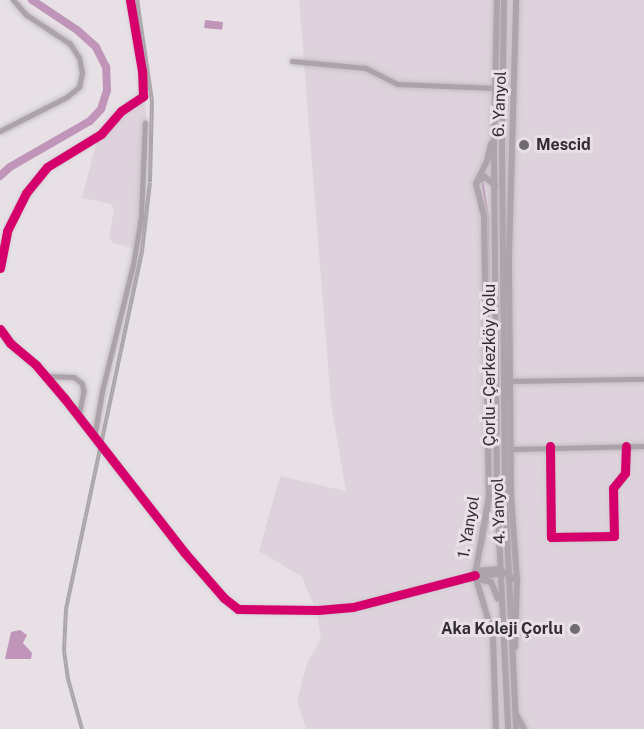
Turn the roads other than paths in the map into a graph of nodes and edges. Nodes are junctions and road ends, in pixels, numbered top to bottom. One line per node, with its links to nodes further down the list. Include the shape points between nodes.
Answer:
1 (13, 0): 10 (street, via 26,15 70,44 82,73 79,87 67,97)
2 (130, 0): 15 (street, via 143,96 121,111 101,134 47,167 26,193 7,231)
3 (496, 0): 7 (main road, Çorlu - Çerkezköy Yolu)
4 (504, 0): 14 (main road, Çorlu - Çerkezköy Yolu)
5 (516, 0): 13 (main road, 6. Yanyol)
6 (292, 61): 7 (street, via 366,68 397,84)
7 (495, 88): 8 (main road, Çorlu - Çerkezköy Yolu)
8 (495, 111): 11 (main road, via 489,155); 12 (main road, Çorlu - Çerkezköy Yolu)
9 (145, 123): 21 (street, via 141,217)
10 (0, 131)
11 (476, 184): 12 (main road, via 485,177); 30 (main road, 1. Yanyol, via 484,217 489,496)
12 (495, 185): 27 (main road, Çorlu - Çerkezköy Yolu)
13 (510, 209): 14 (main road); 19 (main road, 4. Yanyol)
14 (503, 250): 28 (main road, Çorlu - Çerkezköy Yolu)
15 (0, 267)
16 (0, 329): 17 (street)
17 (46, 376): 20 (street); 20 (street, via 74,377 82,383)
18 (644, 379): 19 (street)
19 (511, 381): 25 (main road, 4. Yanyol)
20 (79, 417): 21 (street)
21 (94, 438): 30 (street, via 184,552 238,609 353,607)
22 (550, 446): 23 (street); 23 (street, via 551,537 614,536 614,488 625,473); 25 (street)
23 (626, 446): 24 (street)
24 (644, 446)
25 (511, 449): 26 (main road, 4. Yanyol)
26 (512, 537): 28 (main road); 31 (main road, 4. Yanyol)
27 (499, 541): 29 (main road, Çorlu - Çerkezköy Yolu); 30 (main road, via 493,563)
28 (507, 558): 29 (main road, Çorlu - Çerkezköy Yolu)
29 (502, 571): 30 (main road); 31 (main road); 32 (main road, Çorlu - Çerkezköy Yolu); 33 (main road, Çorlu - Çerkezköy Yolu)
30 (475, 575): 32 (main road, via 494,585); 35 (main road, 1. Yanyol, via 493,636)
31 (517, 581): 33 (main road, 4. Yanyol)
32 (502, 615): 36 (main road, Çorlu - Çerkezköy Yolu)
33 (513, 668): 34 (main road, Çorlu - Çerkezköy Yolu)
34 (515, 714): 37 (main road, Çorlu - Çerkezköy Yolu); 38 (main road)
35 (496, 729)
36 (508, 729)
37 (516, 729)
38 (524, 729)

